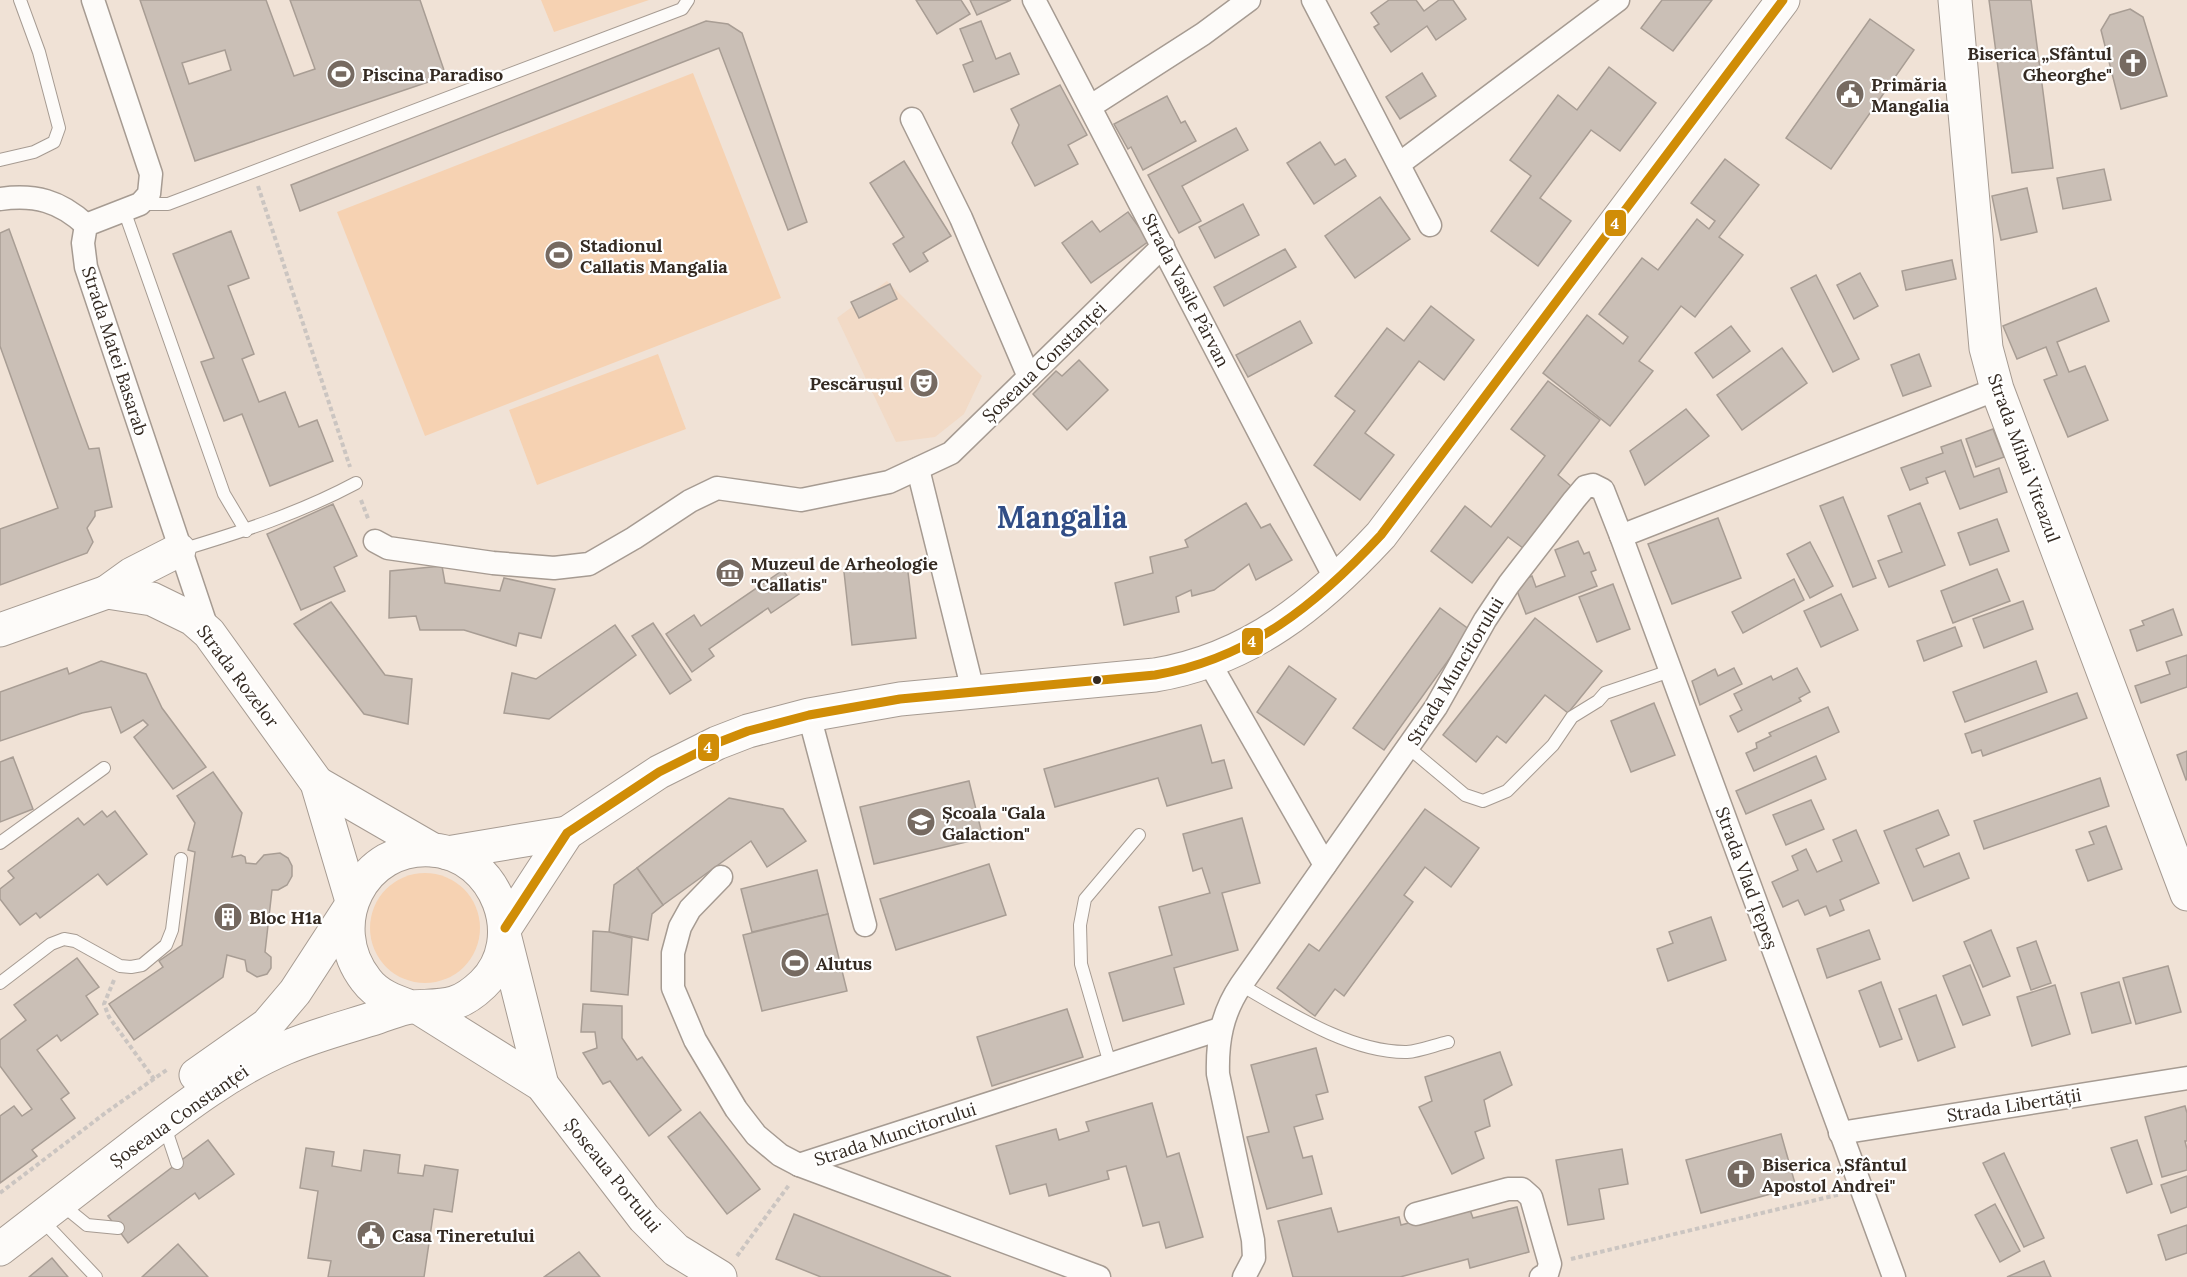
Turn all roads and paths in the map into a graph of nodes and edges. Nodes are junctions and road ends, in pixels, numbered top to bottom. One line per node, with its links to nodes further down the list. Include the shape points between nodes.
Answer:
1 (20, 0): 12 (lane, via 39,52 59,128 54,142 34,152)
2 (93, 0): 16 (street, via 151,174 148,194)
3 (688, 0): 14 (lane, via 682,9)
4 (1249, 0): 10 (street)
5 (1313, 0): 13 (street)
6 (1618, 0): 13 (street)
7 (1783, 0): 29 (main road, via 1392,522)
8 (1955, 0): 21 (main road, Strada Mihai Viteazul, via 1986,348)
9 (1038, 2): 10 (street, Strada Vasile Pârvan)
10 (1091, 106): 19 (street, Strada Vasile Pârvan)
11 (912, 118): 20 (street, via 961,218)
12 (0, 160)
13 (1399, 164): 18 (street)
14 (253, 171): 16 (lane, via 168,204); 23 (path)
15 (0, 199): 17 (street, via 36,199 61,205)
16 (132, 207): 17 (street); 25 (lane, via 224,494)
17 (86, 225): 28 (street, Strada Matei Basarab, via 86,267)
18 (1430, 225)
19 (1163, 246): 20 (street, Șoseaua Constanței); 29 (street, Strada Vasile Pârvan)
20 (1029, 377): 22 (street, Șoseaua Constanței, via 951,453)
21 (1997, 389): 26 (street); 47 (main road, Strada Mihai Viteazul)
22 (918, 468): 27 (street, Șoseaua Constanței, via 889,482 801,500 717,488 589,564 554,568 493,563 388,548); 35 (street)
23 (356, 483): 25 (lane); 27 (path)
24 (1593, 485): 26 (street, Strada Vlad Țepeș, via 1603,490); 37 (street, Strada Muncitorului, via 1585,487 1509,584)
25 (246, 531): 28 (lane)
26 (1622, 536): 34 (street, Strada Vlad Țepeș)
27 (375, 541)
28 (179, 550): 30 (main road); 32 (street, Strada Matei Basarab)
29 (1337, 582): 33 (main road, via 1238,651)
30 (107, 592): 31 (main road, Strada Rozelor); 32 (main road, Strada Rozelor, via 152,599 193,619)
31 (0, 630)
32 (208, 633): 39 (main road, Strada Rozelor)
33 (1209, 662): 35 (main road, via 1155,675); 45 (street)
34 (1670, 671): 37 (lane, via 1605,693 1572,717 1553,745 1507,791 1483,801 1465,795); 63 (street, Strada Vlad Țepeș)
35 (973, 691): 36 (main road, via 900,699)
36 (809, 716): 40 (main road, via 717,743 659,772); 49 (street)
37 (1409, 748): 45 (street, Strada Muncitorului)
38 (104, 768): 42 (lane)
39 (317, 783): 43 (main road, Strada Rozelor); 48 (main road, Strada Rozelor)
40 (567, 833): 43 (main road); 50 (main road)
41 (1139, 836): 57 (lane, via 1086,899 1080,925 1081,964)
42 (0, 843)
43 (440, 851): 48 (main road, via 407,852 384,862 364,879); 50 (main road, via 466,860 482,873 502,908)
44 (182, 859): 51 (lane, via 177,908 166,945 142,965)
45 (1324, 865): 53 (street, Strada Muncitorului)
46 (721, 877): 65 (street, Strada Muncitorului, via 690,909 681,927 673,954 673,988 695,1040 736,1109 756,1135)
47 (2187, 894)
48 (350, 905): 54 (main road, via 347,935 357,967 367,982 387,998); 70 (main road, Șoseaua Constanței, via 295,992 267,1025 150,1106)
49 (865, 925)
50 (505, 933): 54 (main road, via 494,969 466,998 443,1007); 61 (main road, Șoseaua Portului)
51 (120, 966): 52 (lane, via 64,939 51,944); 60 (path, via 104,1004 109,1017)
52 (0, 983)
53 (1241, 985): 55 (street, Strada Muncitorului); 56 (lane, via 1323,1030 1371,1047 1408,1052)
54 (415, 1008): 61 (main road, Șoseaua Portului); 62 (main road, Șoseaua Constanței, via 284,1048 229,1077)
55 (1220, 1029): 57 (street, Strada Muncitorului); 78 (street, Strada Muncitorului, via 1218,1074 1253,1240 1254,1258)
56 (1448, 1042)
57 (1110, 1064): 65 (street, Strada Muncitorului)
58 (173, 1066): 60 (path)
59 (2187, 1078): 63 (street, Strada Libertății)
60 (154, 1079): 67 (path)
61 (542, 1085): 73 (main road, Șoseaua Portului)
62 (164, 1123): 64 (lane); 68 (main road, Șoseaua Constanței)
63 (1840, 1133): 66 (street, Strada Vlad Țepeș)
64 (177, 1163)
65 (799, 1165): 74 (path, via 790,1184); 77 (street)
66 (1861, 1189): 75 (path); 79 (street, Strada Vlad Țepeș)
67 (0, 1193)
68 (50, 1210): 71 (lane, via 87,1225); 72 (main road, Șoseaua Constanței); 76 (lane)
69 (1416, 1214): 75 (street, via 1508,1189 1522,1189 1531,1197)
70 (0, 1220)
71 (118, 1228)
72 (0, 1249)
73 (681, 1263): 74 (main road, Șoseaua Portului)
74 (728, 1268)
75 (1545, 1271)
76 (96, 1277)
77 (1099, 1277)
78 (1244, 1277)
79 (1894, 1277)

